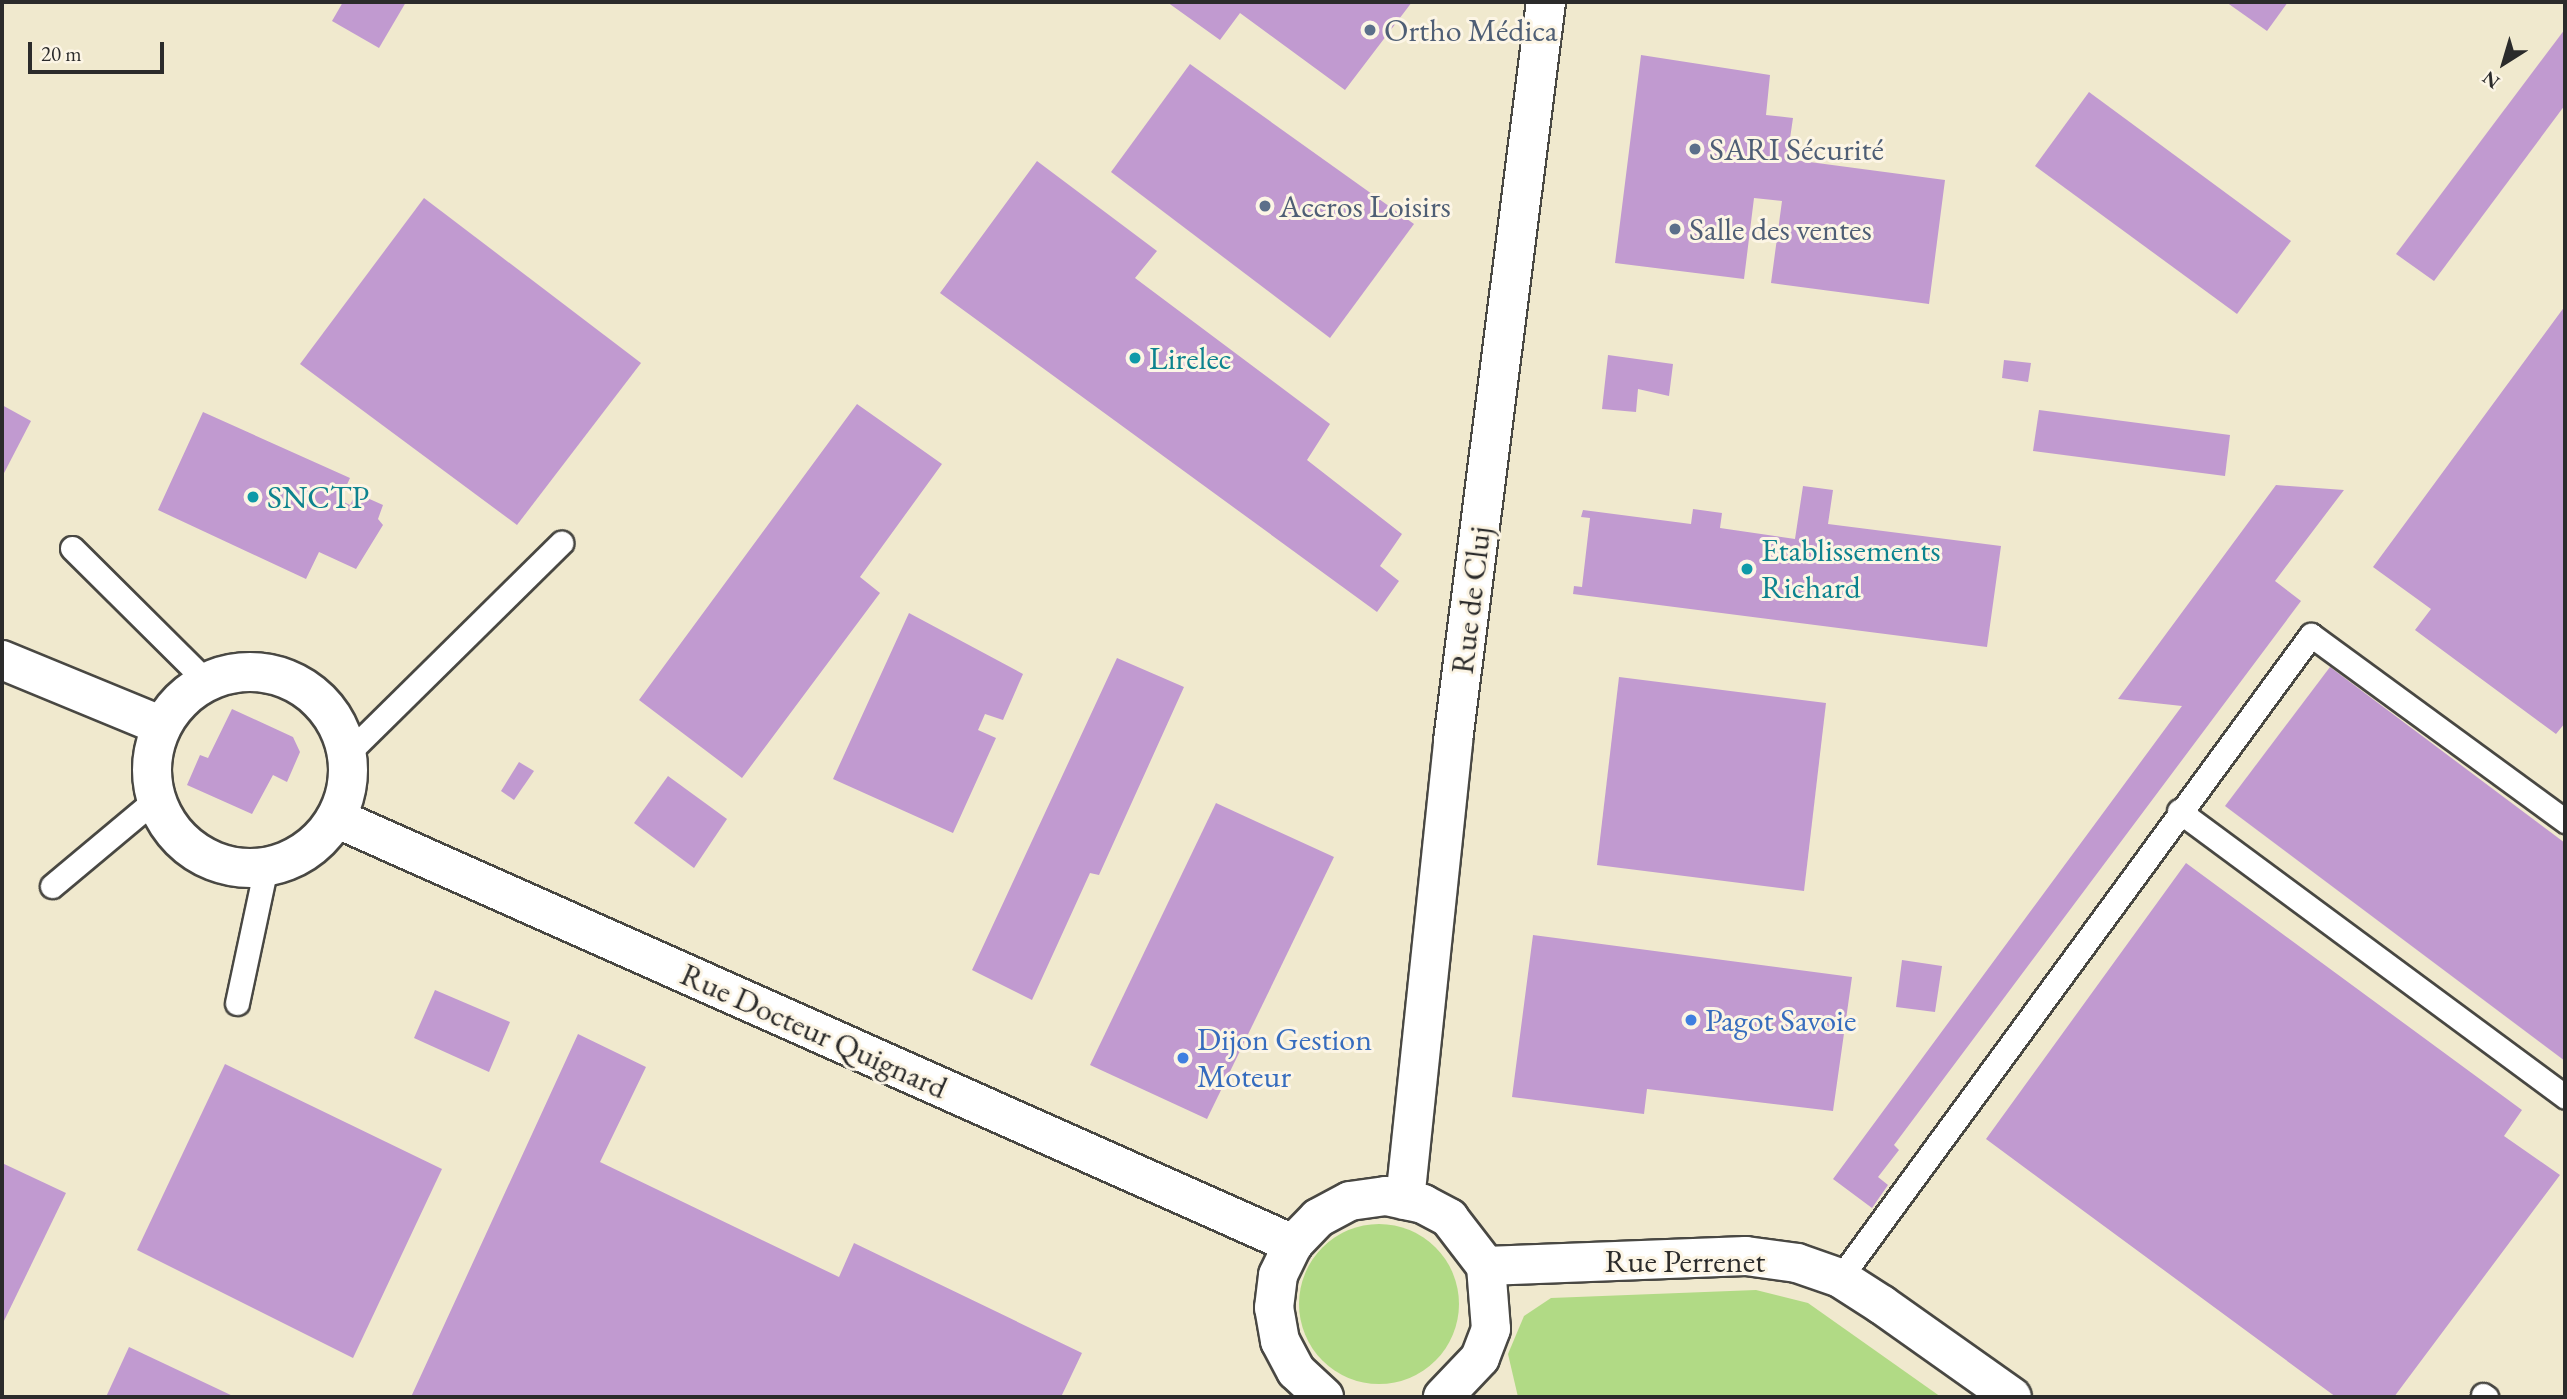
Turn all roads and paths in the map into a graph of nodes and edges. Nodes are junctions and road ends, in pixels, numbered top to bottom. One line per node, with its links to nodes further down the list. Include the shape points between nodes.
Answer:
1 (1546, 2): 16 (street, Rue de Cluj, via 1455,728)
2 (561, 543): 7 (lane)
3 (72, 548): 5 (lane)
4 (2, 660): 6 (street)
5 (207, 682): 6 (street, via 181,700); 7 (street, via 266,673 295,683 338,725)
6 (162, 726): 8 (street, via 152,774)
7 (347, 754): 10 (street, via 347,787)
8 (156, 799): 12 (street, via 168,825 203,855 238,867); 13 (lane)
9 (2179, 811): 11 (lane, via 2311,635); 15 (lane); 19 (lane)
10 (336, 818): 12 (street, via 318,841); 17 (street, Rue Docteur Quignard)
11 (2565, 821)
12 (266, 867): 14 (lane)
13 (52, 886)
14 (237, 1003)
15 (2565, 1097)
16 (1405, 1200): 17 (street, via 1350,1202 1318,1218); 18 (street, via 1449,1218)
17 (1293, 1244): 20 (street, via 1278,1275 1276,1319 1296,1371)
18 (1486, 1266): 19 (street, Rue Perrenet, via 1746,1256); 21 (street, via 1491,1329 1480,1358)
19 (1840, 1278): 22 (street, Rue Perrenet)
20 (1320, 1397)
21 (1443, 1397)
22 (2012, 1397)

